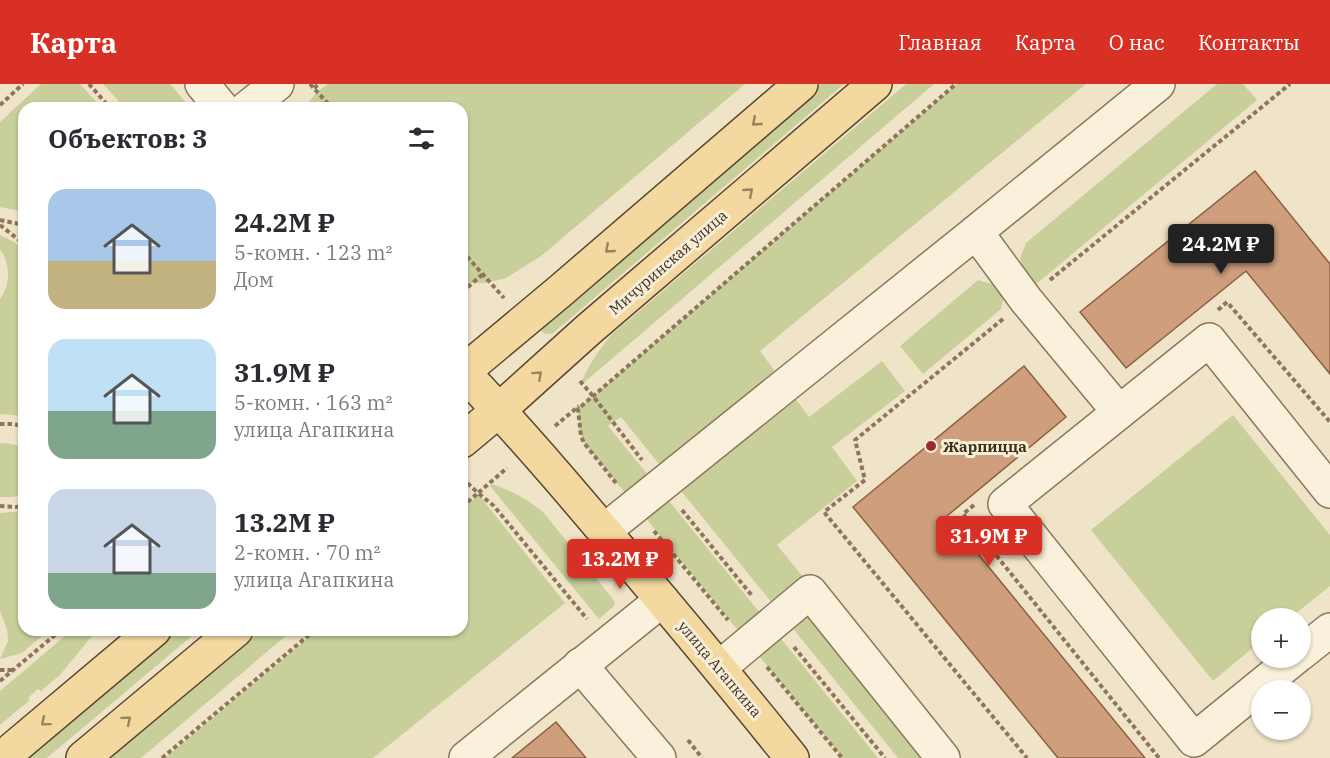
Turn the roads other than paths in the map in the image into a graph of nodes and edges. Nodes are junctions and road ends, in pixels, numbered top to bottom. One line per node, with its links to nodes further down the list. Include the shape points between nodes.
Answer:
1 (202, 84): 6 (street)
2 (277, 84): 7 (street)
3 (801, 84): 9 (main road, Мичуринская улица, one-way to 9, via 568,284)
4 (875, 84): 9 (main road, Мичуринская улица, one-way to 4, via 589,329)
5 (1158, 84): 8 (street)
6 (217, 102)
7 (254, 102)
8 (976, 232): 11 (street, via 1026,300); 13 (street)
9 (473, 384): 10 (main road, Мичуринская улица); 13 (main road, улица Агапкина)
10 (468, 410)
11 (1119, 412): 12 (street, via 1209,340); 21 (street, via 1005,504 1194,740)
12 (1330, 491)
13 (604, 531): 14 (main road, улица Агапкина)
14 (662, 600): 19 (street); 20 (main road, улица Агапкина)
15 (1330, 630): 18 (street)
16 (147, 636): 22 (main road, one-way to 22)
17 (229, 636): 23 (main road, one-way to 17)
18 (1311, 645)
19 (580, 665): 24 (street); 25 (street)
20 (719, 668): 26 (main road, улица Агапкина); 27 (street, via 810,592)
21 (1282, 668)
22 (2, 758)
23 (83, 758)
24 (466, 758)
25 (659, 758)
26 (792, 758)
27 (943, 758)

